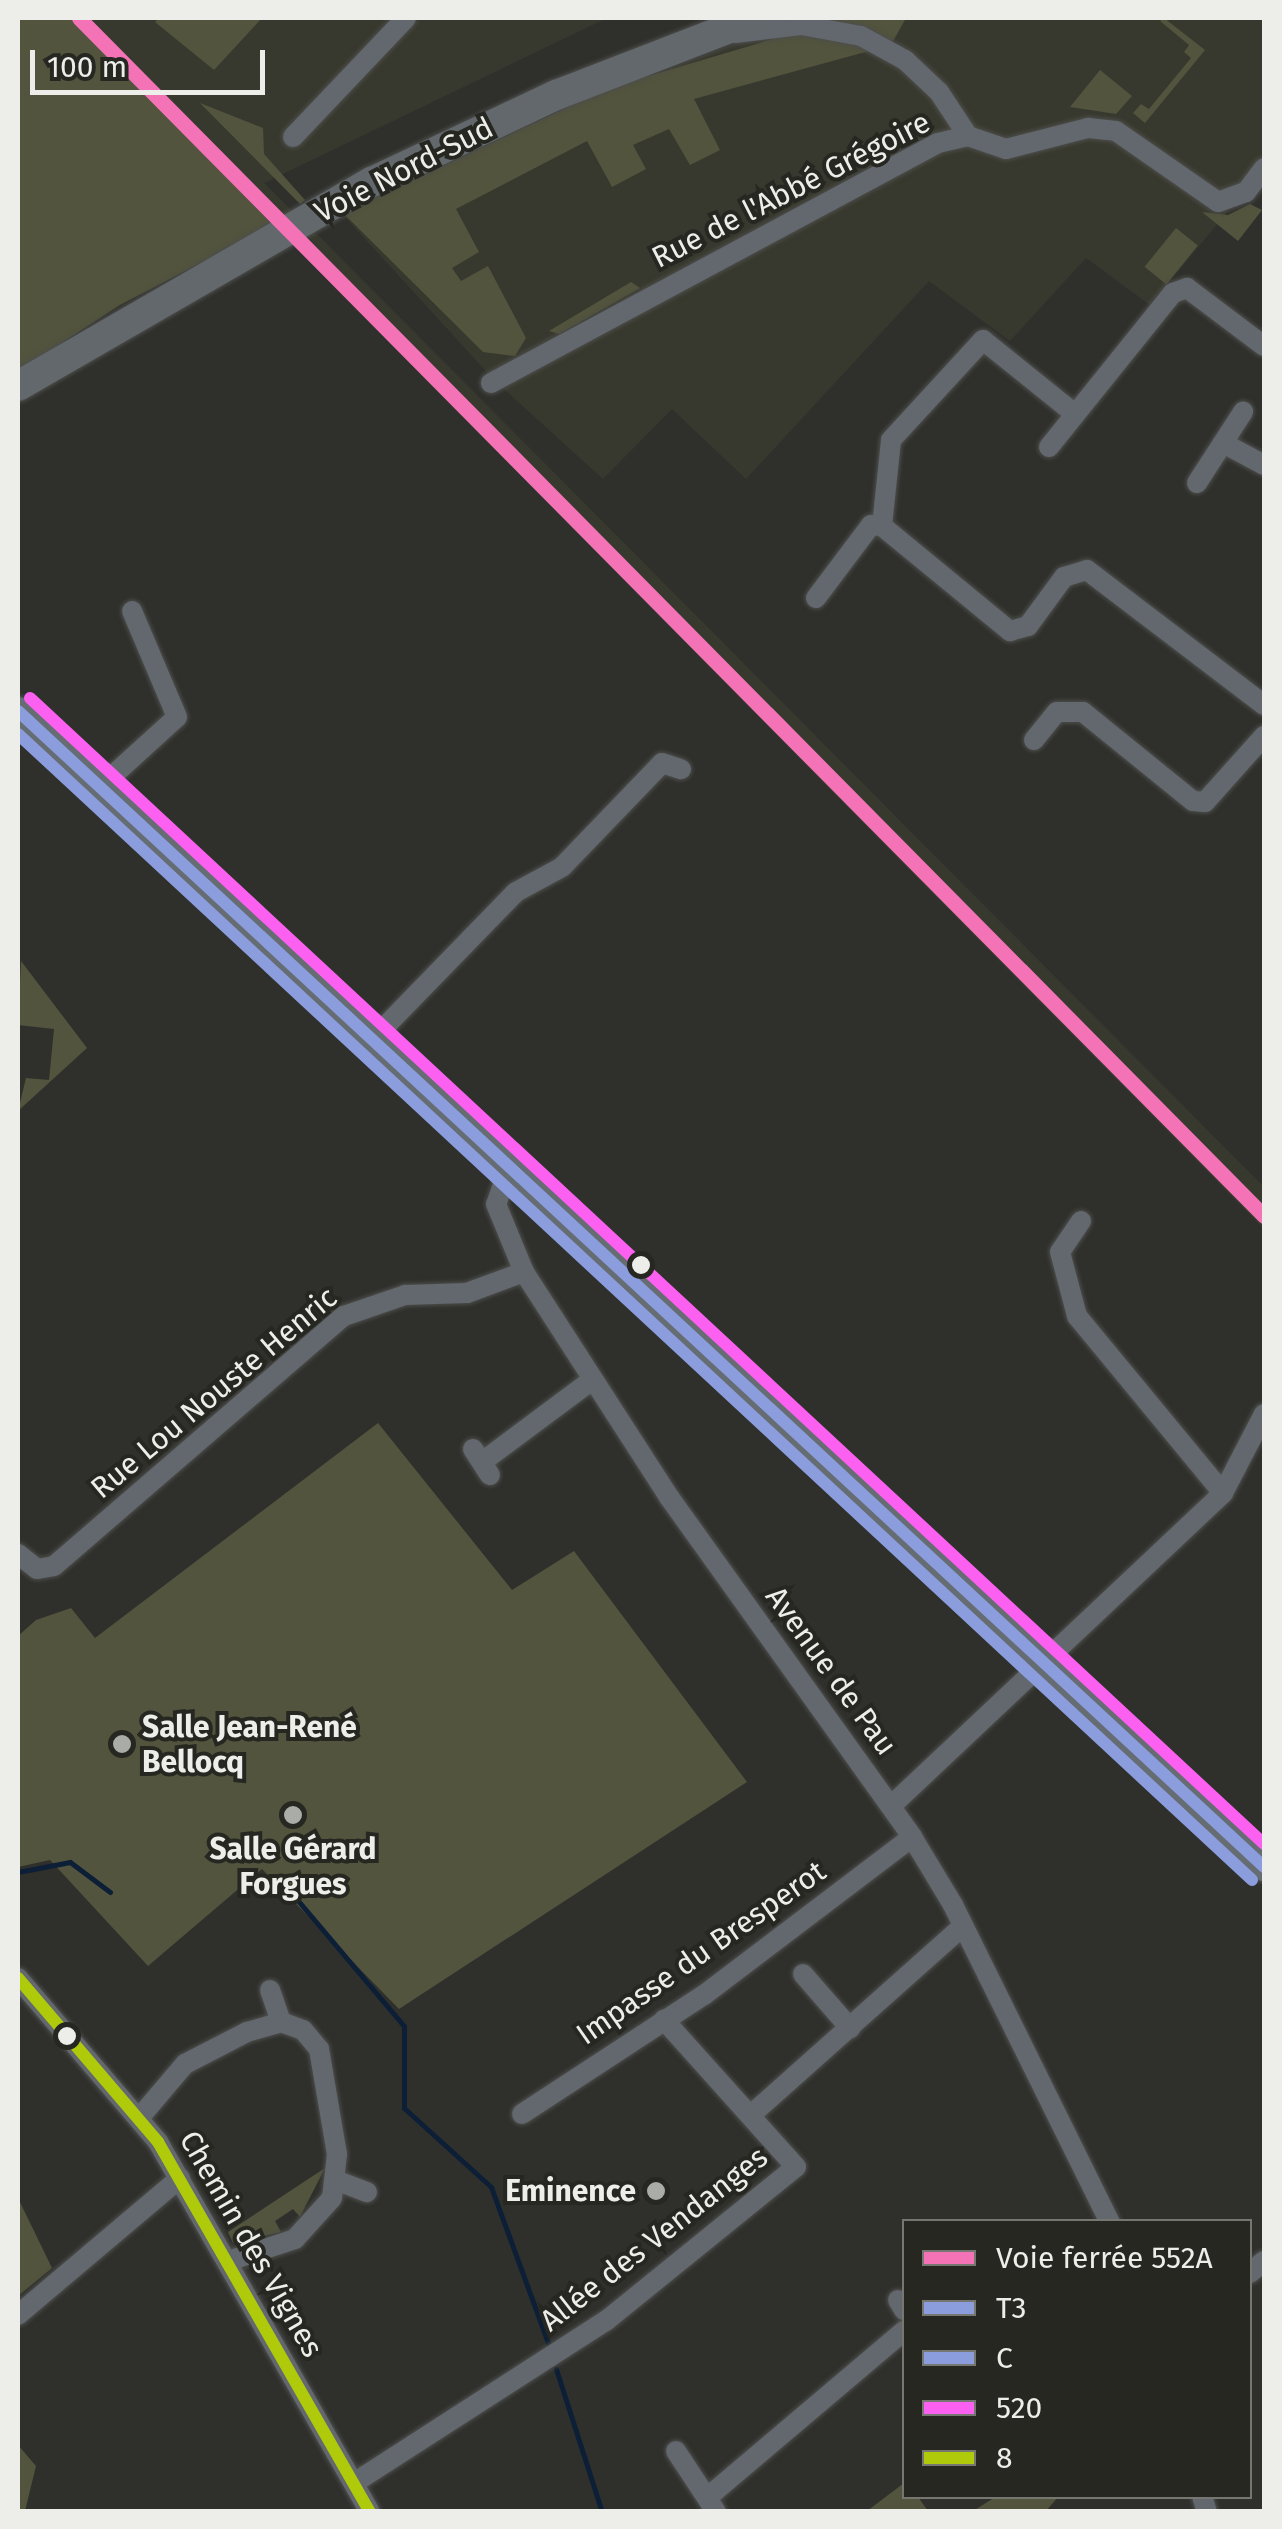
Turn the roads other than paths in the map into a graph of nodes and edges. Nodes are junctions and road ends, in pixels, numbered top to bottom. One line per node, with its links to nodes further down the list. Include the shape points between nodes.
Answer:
1 (406, 18): 4 (street)
2 (756, 18): 3 (main road, Voie Nord-Sud)
3 (718, 31): 5 (street, Rue de l'Abbé Grégoire, via 752,34 801,25 861,36 905,60 939,92); 9 (main road, Voie Nord-Sud, via 556,95 372,182)
4 (293, 136)
5 (968, 136): 6 (street, via 1006,150 1088,128 1116,131 1218,202 1246,192); 8 (street, Rue de l'Abbé Grégoire, via 938,143)
6 (1264, 168)
7 (1264, 346): 11 (street, via 1187,288 1173,293)
8 (491, 383)
9 (18, 386)
10 (1243, 412): 12 (street)
11 (1076, 414): 13 (street); 16 (street, via 983,340 892,440)
12 (1223, 443): 14 (street); 15 (street)
13 (1049, 447)
14 (1264, 465)
15 (1197, 483)
16 (882, 526): 17 (street, via 861,533); 19 (street, via 1010,631 1028,626 1064,578 1076,571 1099,574)
17 (816, 598)
18 (132, 611): 24 (street, via 177,717)
19 (1264, 705)
20 (18, 711): 24 (main road)
21 (1264, 736): 22 (street, via 1205,802 1193,801 1083,712 1057,712)
22 (1034, 740)
23 (680, 769): 25 (street, via 662,764 562,868 516,892)
24 (99, 788): 25 (main road)
25 (372, 1040): 26 (main road)
26 (508, 1170): 28 (street, Avenue de Pau, via 496,1204); 34 (main road)
27 (1080, 1221): 32 (street, via 1060,1252 1077,1316)
28 (524, 1272): 29 (street, Avenue de Pau); 33 (street, Rue Lou Nouste Henric, via 467,1293 405,1295 344,1316 54,1566 37,1569)
29 (592, 1380): 31 (street); 35 (street, Avenue de Pau)
30 (1264, 1414): 32 (street)
31 (482, 1462)
32 (1223, 1493): 34 (street)
33 (18, 1554)
34 (1044, 1665): 35 (street); 37 (main road)
35 (891, 1806): 36 (street, Avenue de Pau)
36 (912, 1838): 38 (street, Avenue de Pau); 42 (street, Impasse du Bresperot)
37 (1264, 1866)
38 (963, 1926): 44 (street, Allée des Vendanges); 51 (street, Avenue de Pau)
39 (804, 1974): 44 (street)
40 (18, 1978): 47 (street, Chemin des Vignes)
41 (270, 1990): 43 (street)
42 (664, 2020): 45 (street, Impasse du Bresperot); 46 (street)
43 (281, 2022): 47 (street, via 208,2047); 49 (street, via 303,2030 320,2049)
44 (850, 2028): 46 (street, Allée des Vendanges)
45 (522, 2114)
46 (752, 2114): 56 (street, Allée des Vendanges, via 796,2167 607,2320)
47 (140, 2118): 48 (street, Chemin des Vignes)
48 (180, 2178): 52 (street, Chemin des Vignes); 53 (street)
49 (338, 2181): 50 (street); 52 (street, via 316,2221 295,2239)
50 (367, 2192)
51 (1109, 2219)
52 (228, 2261): 56 (street, Chemin des Vignes)
53 (18, 2315)
54 (902, 2333): 57 (street)
55 (676, 2451): 57 (street)
56 (354, 2483): 58 (street, Chemin des Vignes)
57 (712, 2504)
58 (370, 2512)

